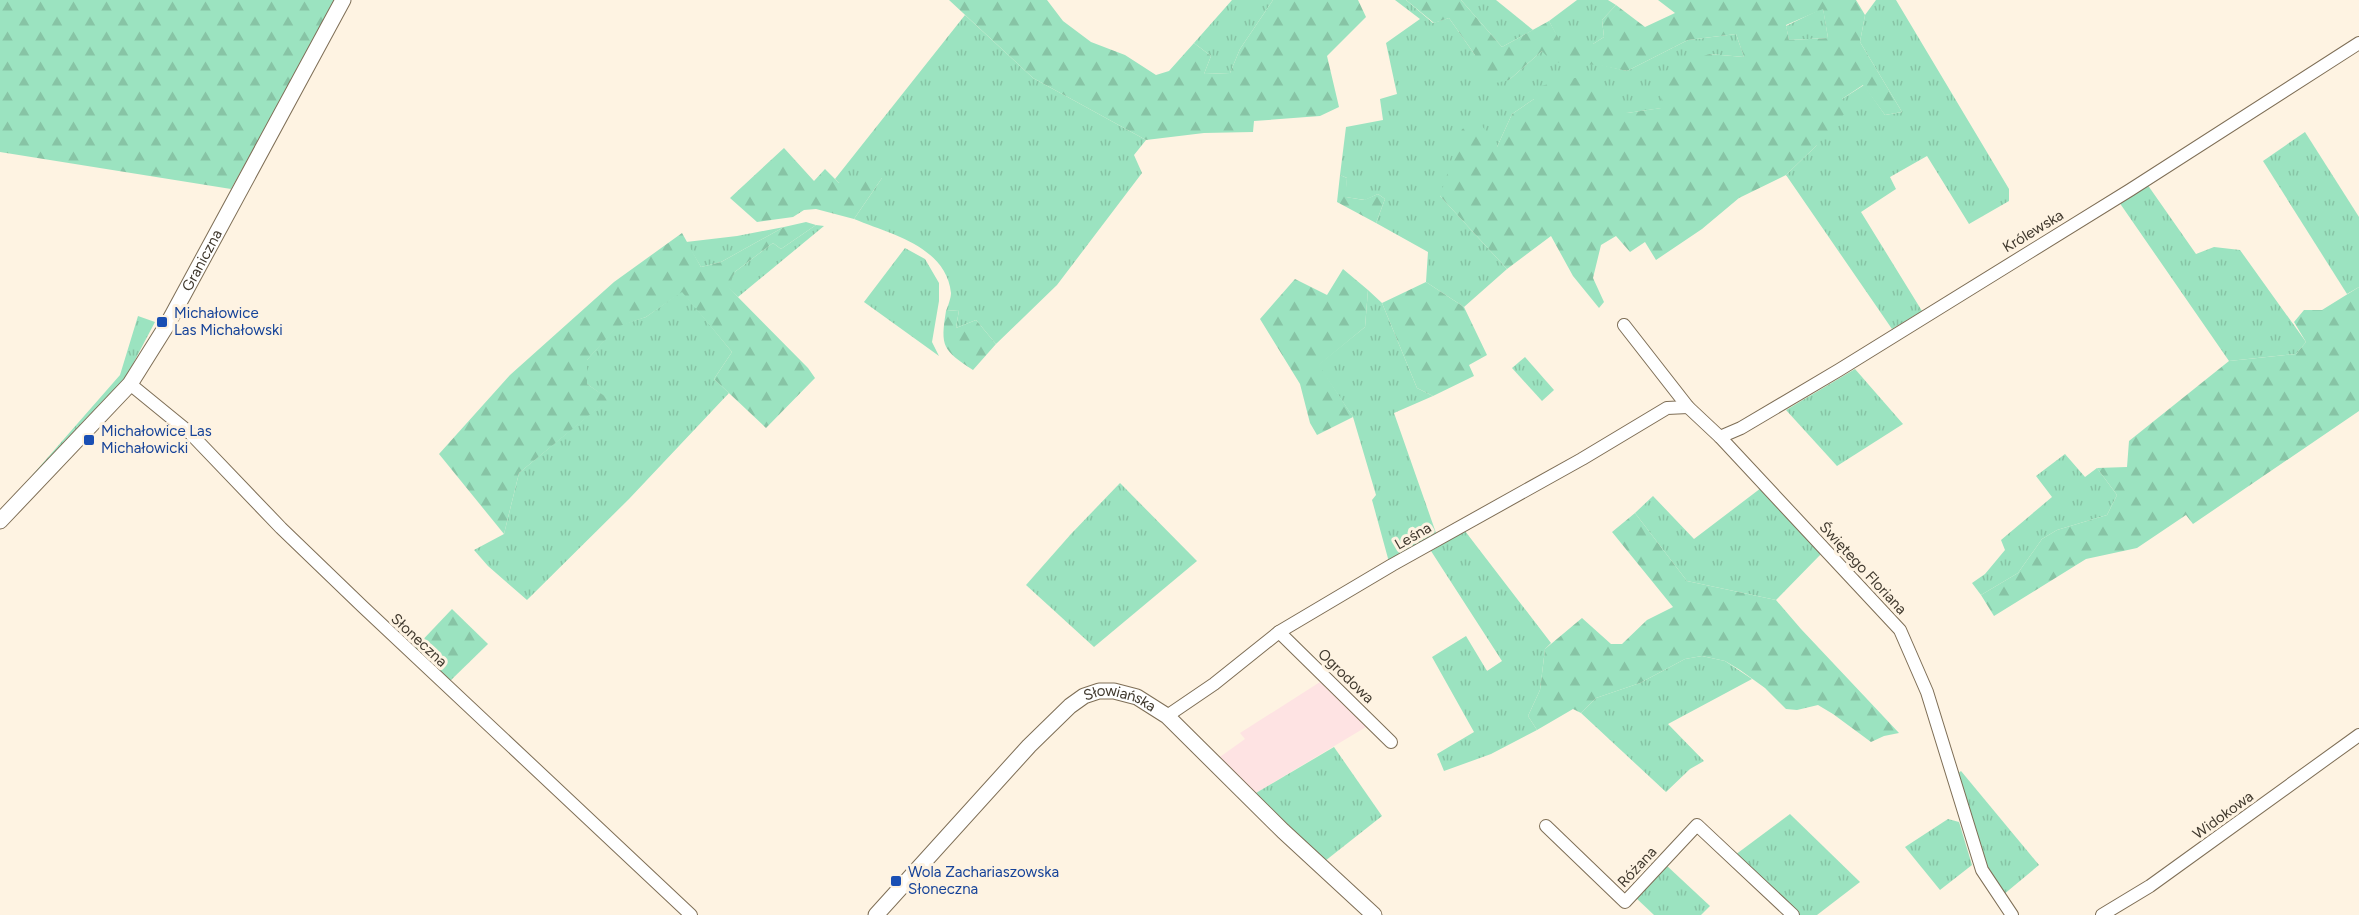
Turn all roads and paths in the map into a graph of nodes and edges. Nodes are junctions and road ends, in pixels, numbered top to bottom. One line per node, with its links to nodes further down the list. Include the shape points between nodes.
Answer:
1 (343, 0): 4 (street, Graniczna, via 167,325)
2 (2359, 43): 6 (street, Królewska, via 1839,370 1742,429)
3 (1624, 325): 5 (street, Świętego Floriana)
4 (130, 384): 7 (street, Graniczna); 13 (street, Słoneczna, via 190,433 362,606)
5 (1688, 407): 6 (street, Świętego Floriana); 8 (street, Leśna, via 1667,408)
6 (1720, 437): 17 (street, Świętego Floriana, via 1900,630 1927,693 1982,870)
7 (0, 521)
8 (1279, 632): 9 (street, Leśna); 11 (street, Ogrodowa)
9 (1167, 716): 14 (street, Słowiańska, via 1137,697 1114,691 1084,696 1029,746); 15 (street, Słowiańska)
10 (2359, 735): 18 (street, Widokowa, via 2151,885)
11 (1391, 742)
12 (1546, 826): 16 (street, Różana, via 1625,902 1697,825)
13 (691, 915)
14 (876, 915)
15 (1374, 915)
16 (1793, 915)
17 (2012, 915)
18 (2102, 915)

